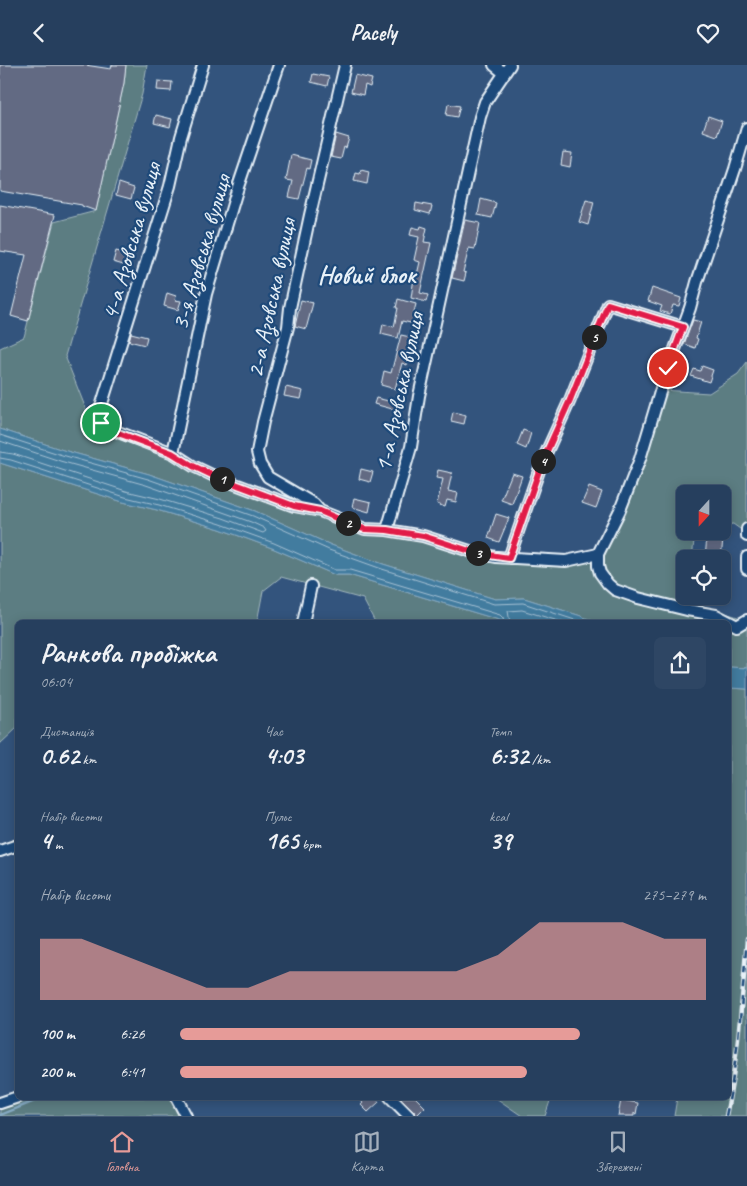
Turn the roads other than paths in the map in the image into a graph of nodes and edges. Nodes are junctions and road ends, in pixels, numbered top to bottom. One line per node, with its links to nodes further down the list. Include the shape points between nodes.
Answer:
1 (203, 65): 8 (street, 4-а Азовська вулиця, via 170,186 100,411 104,427)
2 (279, 65): 8 (street, 3-я Азовська вулиця, via 206,294)
3 (345, 65): 9 (street, 2-а Азовська вулиця, via 258,453 268,477 314,504)
4 (494, 65): 5 (street)
5 (507, 69): 11 (street, 1-а Азовська вулиця, via 485,102 480,117 430,342 411,447)
6 (747, 128): 7 (street)
7 (683, 327): 13 (street, via 640,459); 15 (street, via 608,304 542,462)
8 (172, 453): 9 (street, via 214,476 294,506)
9 (320, 511): 11 (street, via 365,529)
10 (747, 529): 12 (street)
11 (387, 530): 15 (street, via 423,536 476,553)
12 (747, 536)
13 (598, 554): 15 (street, via 573,560); 19 (street, via 600,573 615,590)
14 (747, 557): 16 (street)
15 (509, 558)
16 (747, 569)
17 (311, 586): 18 (street)
18 (305, 620)
19 (726, 620)
20 (747, 620): 21 (street, via 737,626)
21 (731, 623)
22 (15, 846): 23 (street)
23 (0, 851)
24 (15, 1098): 27 (street)
25 (178, 1100): 28 (street)
26 (393, 1100): 29 (street)
27 (0, 1103)
28 (186, 1116)
29 (409, 1116)

